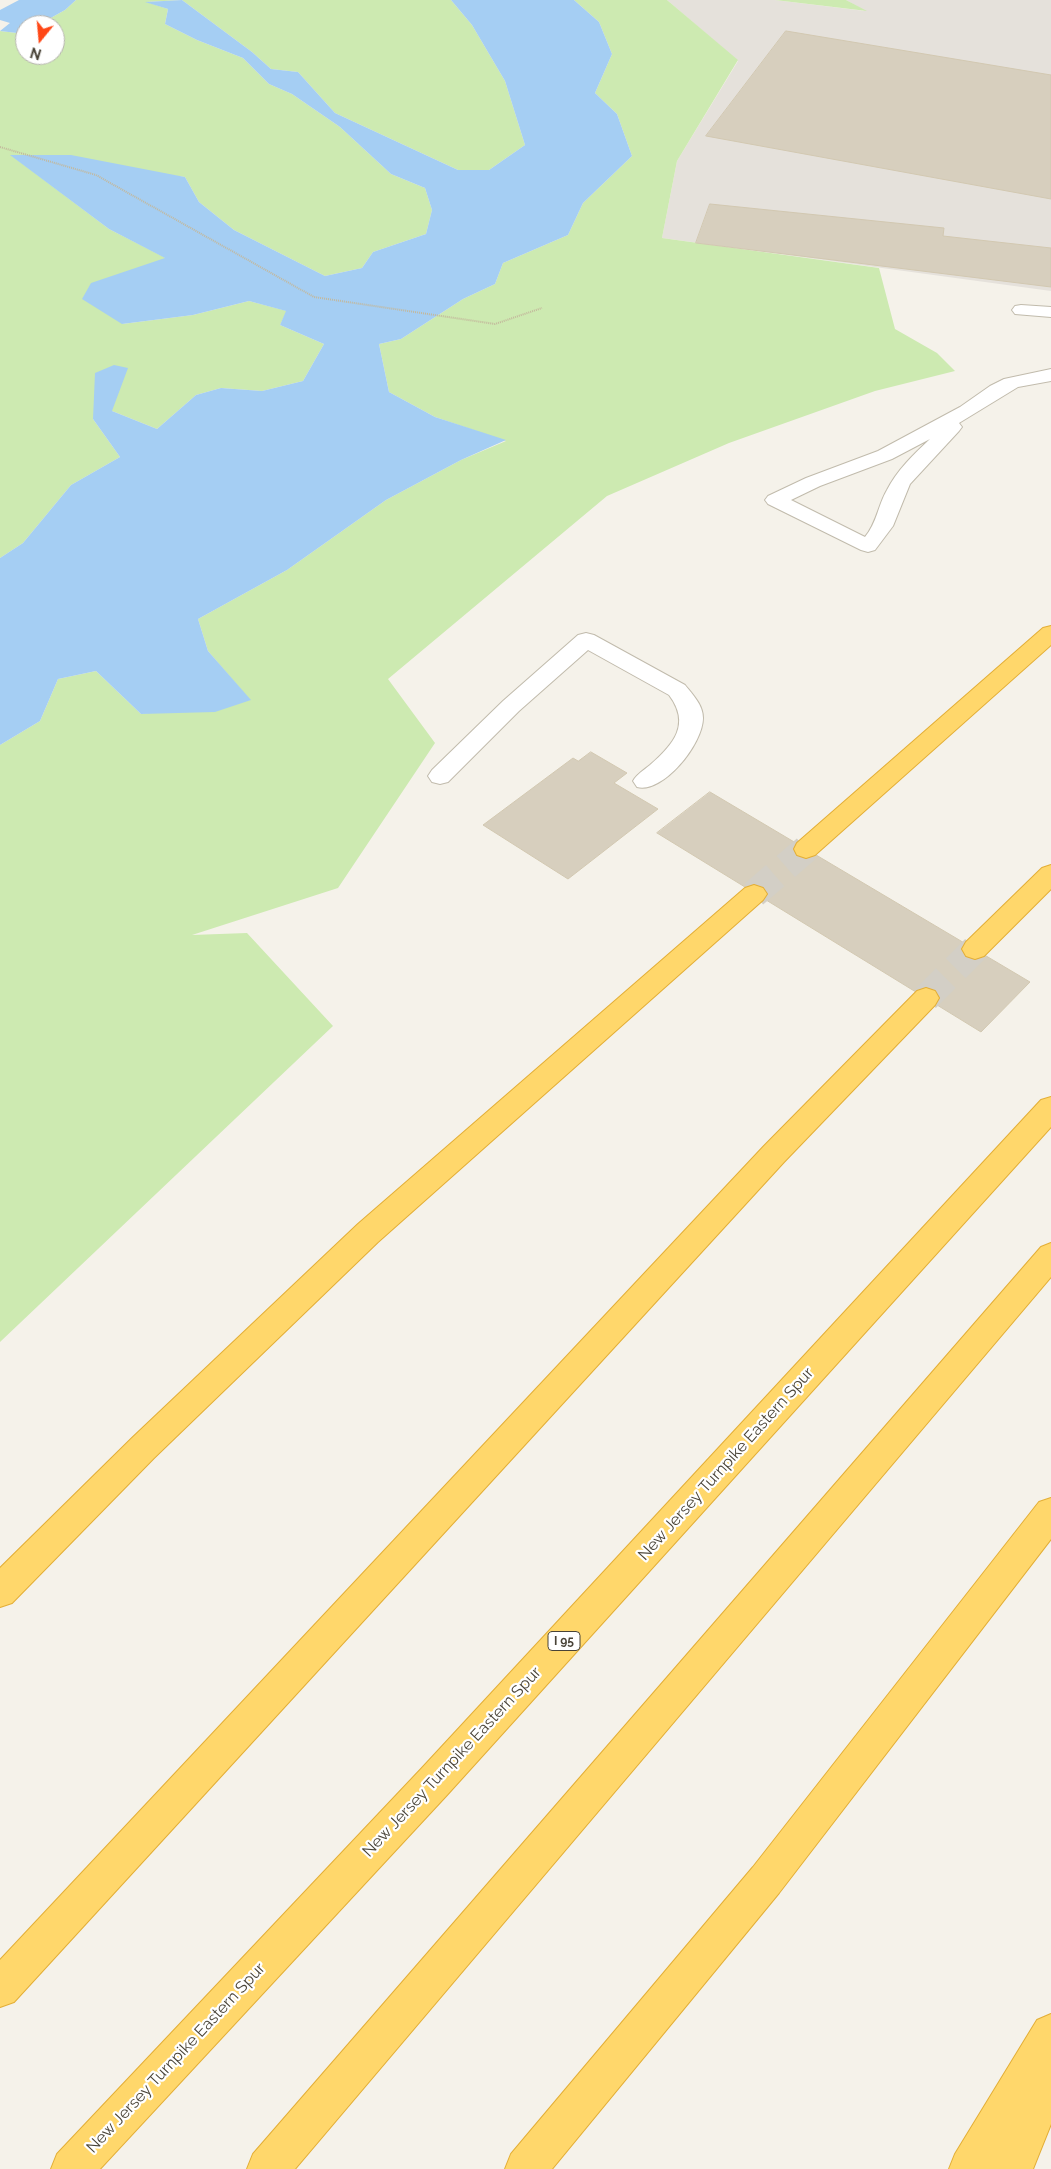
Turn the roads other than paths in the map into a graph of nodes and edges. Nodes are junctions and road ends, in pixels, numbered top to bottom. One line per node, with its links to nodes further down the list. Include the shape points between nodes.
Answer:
1 (1021, 310): 2 (lane)
2 (1051, 312)
3 (1051, 375): 4 (lane, via 1011,383)
4 (967, 411): 4 (lane, via 903,480 885,525 868,546 775,500 813,482 885,456)
5 (1051, 633): 8 (highway)
6 (440, 776): 7 (lane, via 511,706 586,640 677,690 691,709 690,732 683,745)
7 (645, 781)
8 (806, 849)
9 (1051, 874): 11 (highway)
10 (754, 894): 16 (highway, via 368,1233 143,1448)
11 (975, 949)
12 (926, 998): 17 (highway, via 781,1147)
13 (1051, 1108): 20 (highway, New Jersey Turnpike Eastern Spur / I 95, via 480,1732)
14 (1051, 1256): 21 (highway)
15 (1051, 1513): 22 (highway, via 766,1880)
16 (0, 1591)
17 (0, 1988)
18 (1051, 2034): 23 (highway)
19 (1051, 2075): 24 (highway)
20 (72, 2169)
21 (268, 2169)
22 (526, 2169)
23 (970, 2169)
24 (1012, 2169)

